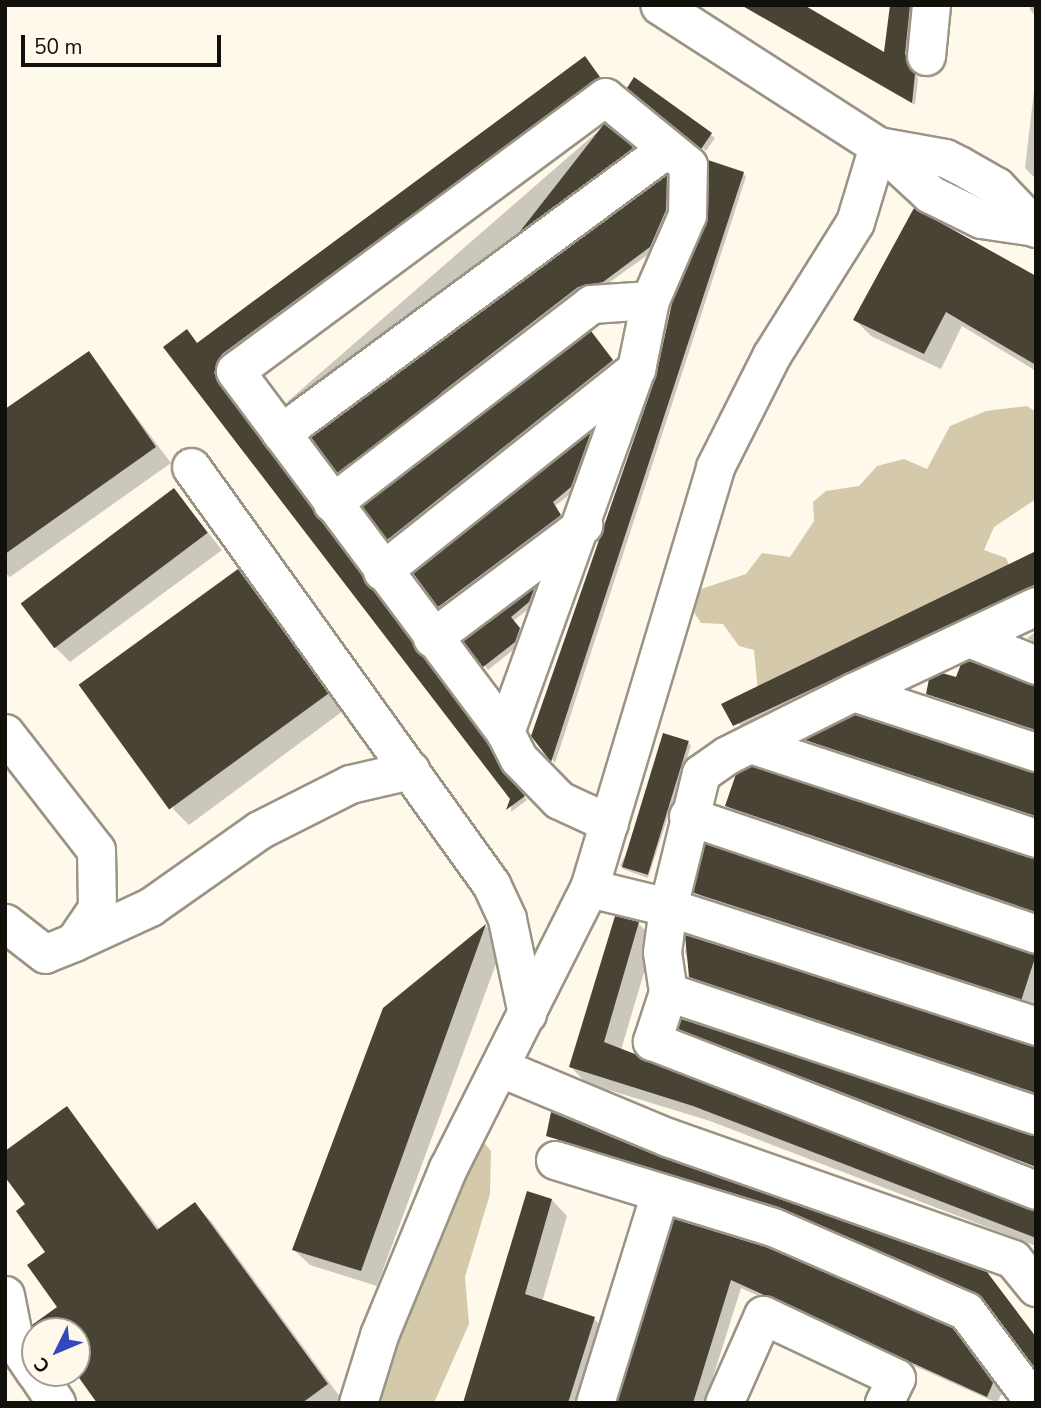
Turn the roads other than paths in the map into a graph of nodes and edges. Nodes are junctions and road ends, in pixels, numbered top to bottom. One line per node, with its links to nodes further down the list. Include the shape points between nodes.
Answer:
1 (659, 5): 4 (lane)
2 (931, 5): 3 (lane)
3 (926, 56)
4 (878, 146): 6 (lane, via 930,194 981,219); 25 (lane, via 855,222 771,355 715,467)
5 (666, 149): 7 (lane, via 688,165 687,215); 9 (lane); 9 (lane, via 606,97 594,105 235,371)
6 (1035, 227)
7 (650, 300): 8 (lane); 11 (lane, via 592,304)
8 (636, 369): 12 (lane); 13 (lane)
9 (281, 433): 11 (lane)
10 (191, 467): 23 (lane)
11 (332, 503): 13 (lane)
12 (583, 525): 15 (lane); 20 (lane)
13 (382, 571): 15 (lane)
14 (1036, 606): 16 (lane)
15 (432, 638): 20 (lane)
16 (969, 638): 17 (lane); 18 (lane)
17 (1036, 664)
18 (853, 692): 21 (lane); 22 (lane)
19 (5, 733): 31 (lane, via 96,850 97,908)
20 (505, 733): 25 (lane, via 519,759 559,800)
21 (750, 744): 24 (lane, via 701,773); 26 (lane)
22 (1036, 752)
23 (410, 770): 31 (lane, via 349,784 259,830 150,907); 33 (lane, via 491,884 507,919)
24 (688, 817): 28 (lane); 30 (lane)
25 (609, 823): 27 (lane)
26 (1036, 838)
27 (589, 888): 28 (lane); 33 (lane)
28 (668, 907): 32 (lane, via 662,952); 34 (lane)
29 (5, 923): 31 (lane, via 45,954)
30 (1036, 934)
31 (75, 942)
32 (668, 992): 36 (lane); 38 (lane, via 652,1041)
33 (527, 1014): 35 (lane)
34 (1036, 1026)
35 (501, 1068): 40 (lane, via 667,1137 1013,1259); 45 (lane, via 448,1168 379,1335)
36 (1036, 1115)
37 (555, 1160): 39 (lane)
38 (1036, 1190)
39 (660, 1193): 46 (lane); 49 (lane, via 773,1227 965,1311)
40 (1036, 1287)
41 (5, 1296): 42 (lane, via 14,1341)
42 (21, 1352)
43 (45, 1387): 44 (lane)
44 (56, 1403)
45 (358, 1403)
46 (595, 1403)
47 (724, 1403): 48 (lane, via 764,1315 895,1378)
48 (884, 1403)
49 (1035, 1403)

